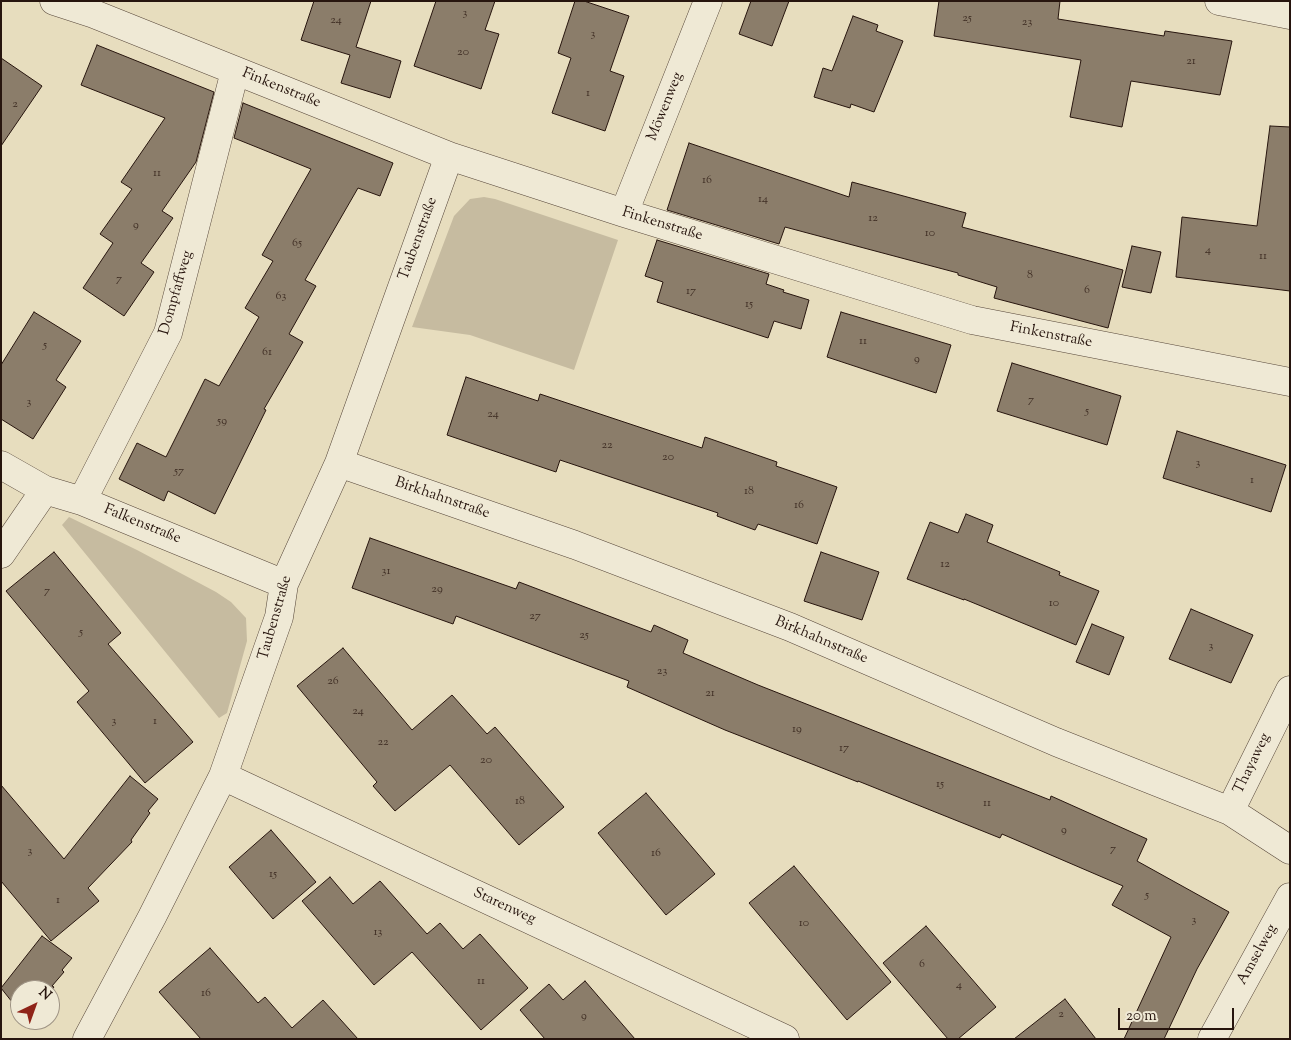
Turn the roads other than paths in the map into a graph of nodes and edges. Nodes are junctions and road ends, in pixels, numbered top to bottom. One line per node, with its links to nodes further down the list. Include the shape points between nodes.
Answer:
1 (54, 1): 5 (street, Finkenstraße)
2 (708, 1): 7 (street, Möwenweg)
3 (1219, 1): 4 (street)
4 (1290, 14)
5 (236, 71): 6 (street, Finkenstraße); 12 (street, Dompfaffweg, via 168,333)
6 (449, 156): 7 (street, Finkenstraße); 9 (street, Taubenstraße)
7 (624, 213): 8 (street, Finkenstraße, via 972,320)
8 (1290, 382)
9 (339, 463): 14 (street, Taubenstraße); 17 (street, Birkhahnstraße, via 575,545 790,627 1056,742)
10 (1, 465): 11 (street, Falkenstraße)
11 (45, 490): 12 (street, Falkenstraße); 13 (street)
12 (82, 501): 14 (street, Falkenstraße)
13 (1, 554)
14 (284, 584): 16 (street, Taubenstraße, via 280,616)
15 (1290, 690): 17 (street, Thayaweg)
16 (223, 776): 20 (street, Taubenstraße); 21 (street, Starenweg)
17 (1230, 811): 18 (street, Birkhahnstraße)
18 (1290, 850)
19 (1290, 897): 22 (street, Amselweg)
20 (87, 1039)
21 (785, 1039)
22 (1212, 1039)

